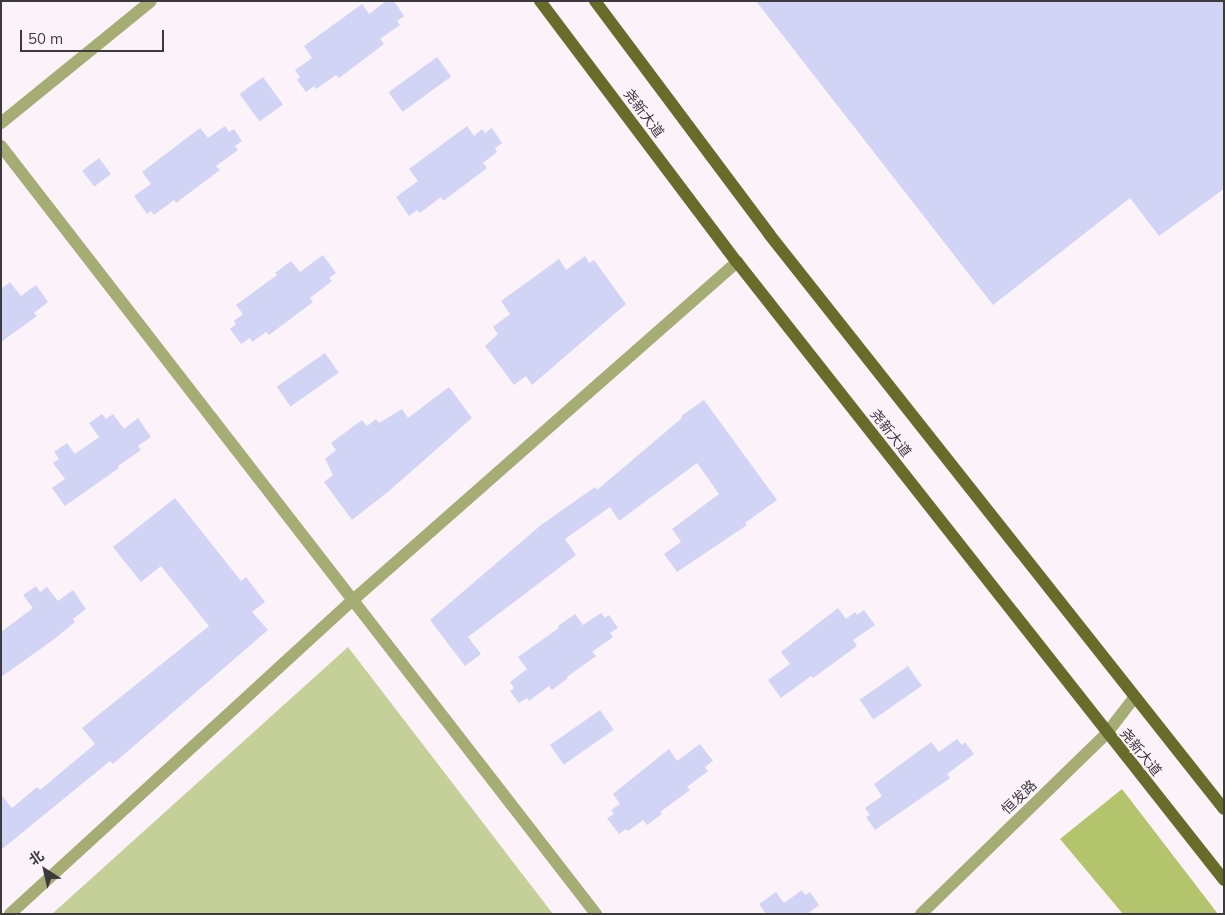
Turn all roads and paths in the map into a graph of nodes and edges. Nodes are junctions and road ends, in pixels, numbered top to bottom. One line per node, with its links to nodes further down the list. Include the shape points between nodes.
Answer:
1 (150, 1): 4 (street)
2 (540, 1): 6 (main road, 尧新大道)
3 (595, 1): 8 (main road, 尧新大道, via 769,234)
4 (1, 123)
5 (1, 146): 7 (street)
6 (738, 262): 7 (street); 9 (main road, 尧新大道)
7 (353, 600): 12 (street); 13 (street)
8 (1134, 698): 9 (street, 恒发路); 10 (main road, 尧新大道)
9 (1107, 733): 11 (main road, 尧新大道); 14 (street, 恒发路)
10 (1224, 809)
11 (1224, 880)
12 (10, 914)
13 (596, 914)
14 (921, 914)

